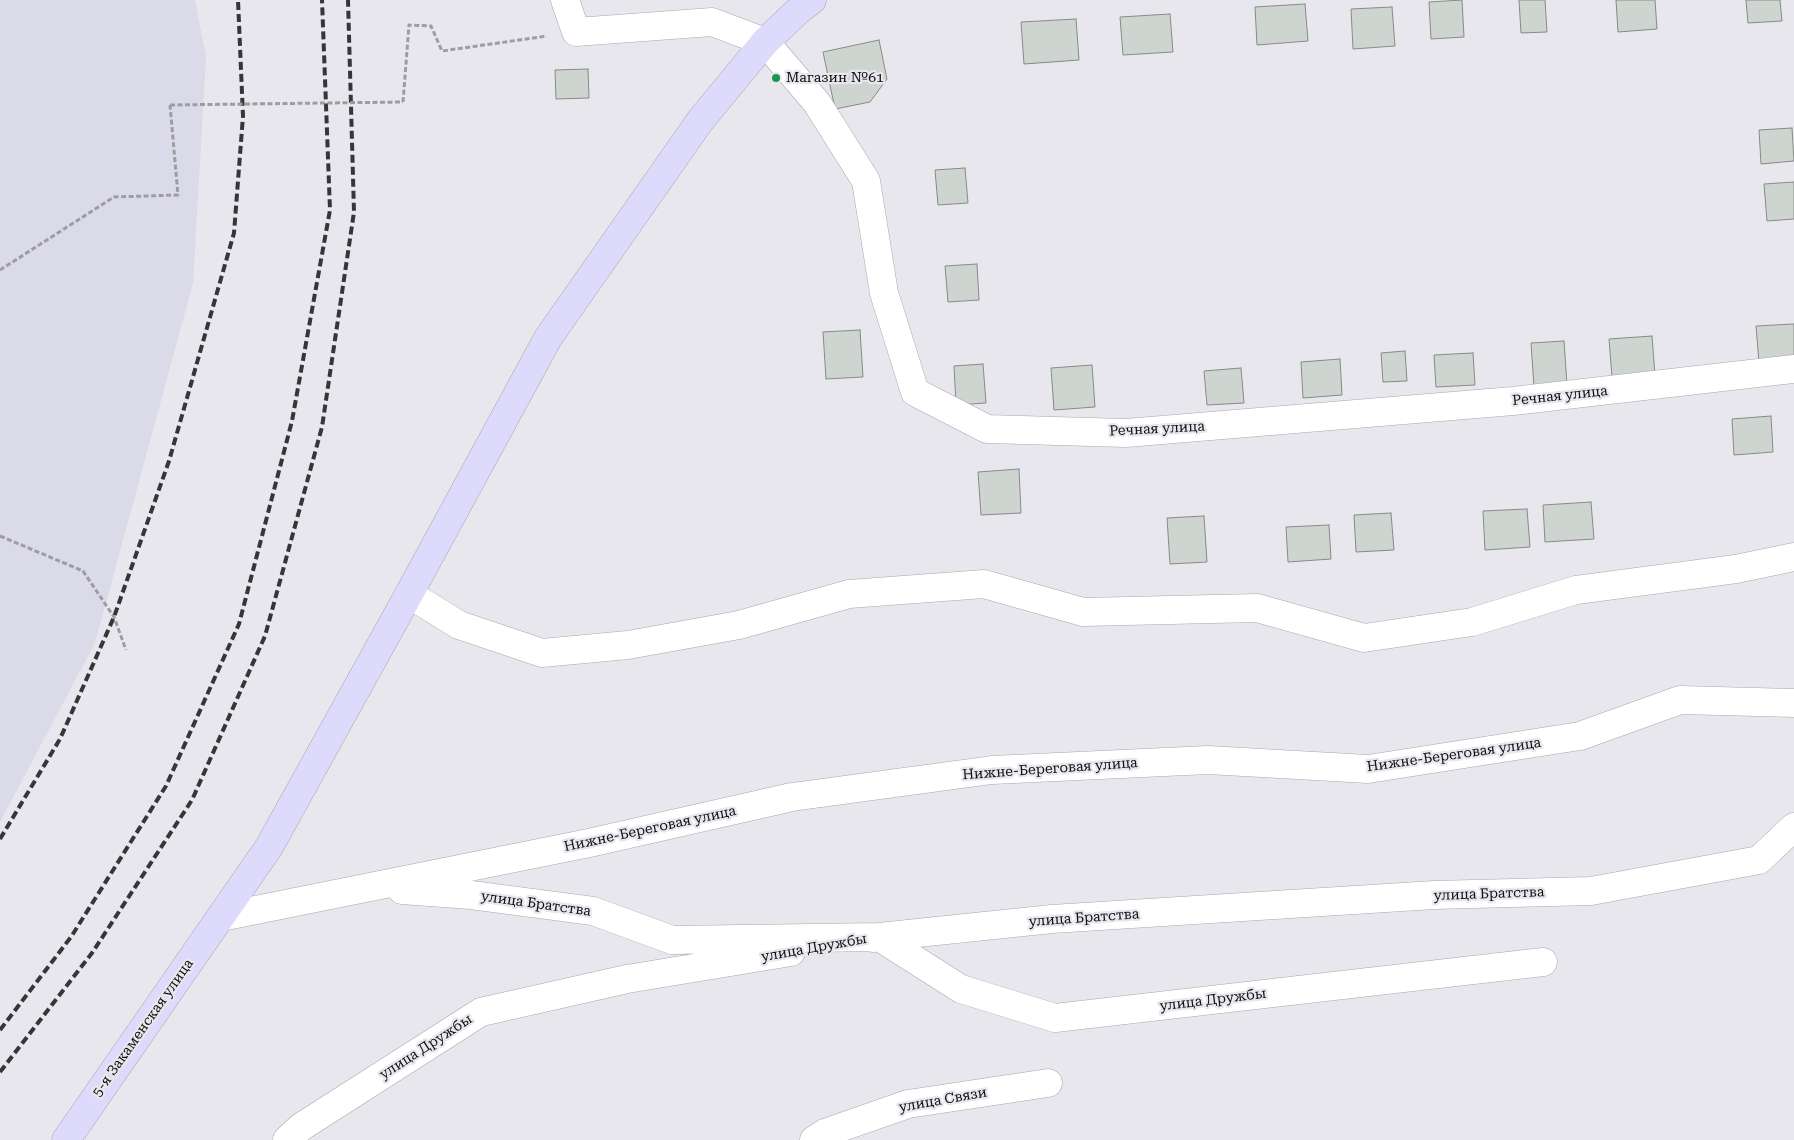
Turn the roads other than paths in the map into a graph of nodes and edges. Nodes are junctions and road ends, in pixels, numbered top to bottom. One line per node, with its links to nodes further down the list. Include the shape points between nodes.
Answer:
1 (565, 0): 3 (street, via 576,32 712,22)
2 (812, 0): 3 (street, 5-я Закаменская улица)
3 (765, 42): 4 (street, Речная улица, via 817,103 866,181 884,293 915,392 987,429 1126,433 1512,401); 6 (street, 5-я Закаменская улица, via 700,122 548,338)
4 (1794, 369)
5 (1794, 557): 6 (street, via 1736,569 1576,590 1472,622 1364,638 1257,608 1083,612 984,584 849,594 739,625 628,645 542,653 459,625)
6 (409, 594): 10 (street, 5-я Закаменская улица, via 269,847)
7 (1794, 703): 9 (street, Нижне-Береговая улица, via 1680,700 1580,736 1368,769 1208,760 992,770 792,797 589,843)
8 (1794, 827): 11 (street, улица Братства, via 1759,860 1591,891 1434,895 1072,918)
9 (365, 888): 10 (street, Нижне-Береговая улица); 11 (street, улица Братства, via 471,895 594,911 672,940)
10 (221, 917): 14 (street, 5-я Закаменская улица)
11 (879, 937): 12 (street, улица Дружбы, via 961,989 1056,1018); 15 (street, улица Дружбы, via 627,979 481,1012 301,1127)
12 (1542, 962)
13 (1048, 1083): 16 (street, улица Связи, via 908,1104 825,1133)
14 (66, 1140)
15 (287, 1140)
16 (814, 1140)

